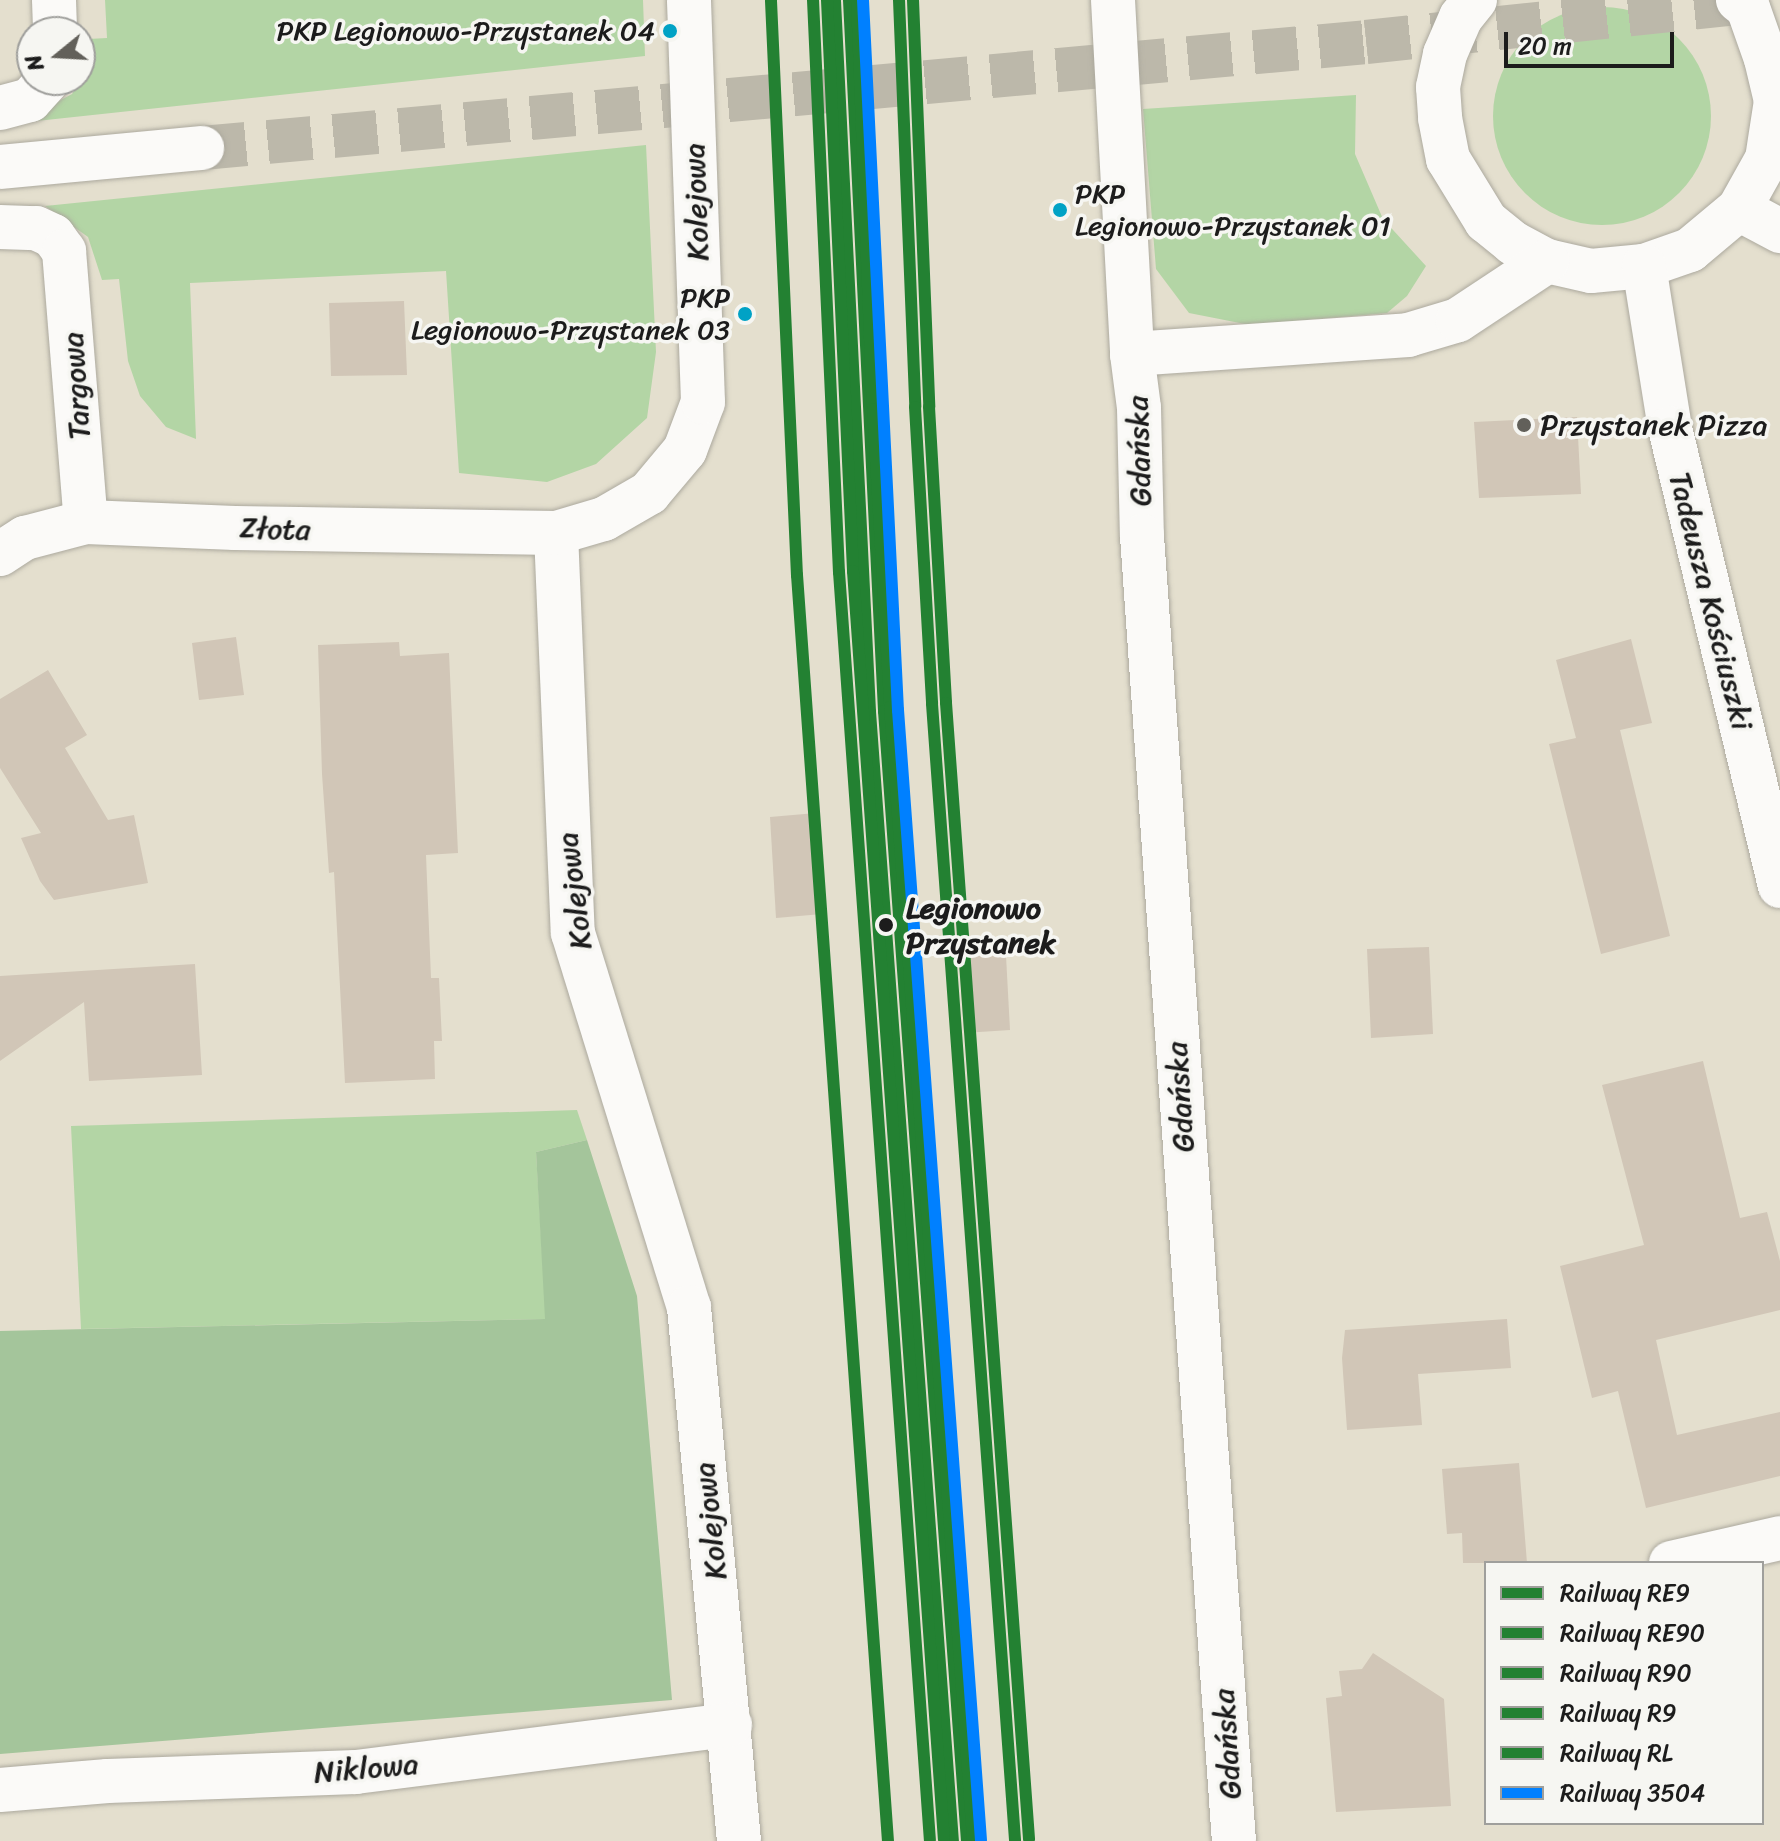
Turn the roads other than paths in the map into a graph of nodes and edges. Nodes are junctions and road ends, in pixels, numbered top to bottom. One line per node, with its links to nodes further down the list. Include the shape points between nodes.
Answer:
1 (689, 0): 17 (street, Kolejowa, via 703,402 685,450 649,493 604,519)
2 (1113, 0): 15 (street, Gdańska)
3 (1475, 0): 13 (street, via 1445,54 1438,87 1448,159 1486,221)
4 (1738, 0): 6 (street, via 1748,8)
5 (34, 96): 7 (street)
6 (1778, 101): 10 (street, via 1767,159)
7 (0, 108)
8 (202, 148): 9 (street)
9 (0, 167)
10 (1739, 209): 12 (street); 14 (street, via 1690,250)
11 (0, 227): 16 (street, Targowa, via 36,228 53,236 64,251)
12 (1780, 231)
13 (1547, 261): 14 (street, via 1591,271); 15 (street, Gdańska, via 1458,320 1408,335)
14 (1644, 266): 19 (street, Tadeusza Kościuszki, via 1670,428)
15 (1132, 354): 25 (street, Gdańska, via 1139,408 1142,536 1225,1496)
16 (86, 522): 17 (street, Złota); 18 (street, Złota, via 25,538)
17 (556, 533): 22 (street, Kolejowa, via 573,933 689,1307)
18 (0, 554)
19 (1780, 886)
20 (1780, 1538): 21 (street)
21 (1680, 1561)
22 (730, 1725): 23 (street, Niklowa, via 356,1772); 24 (street, Kolejowa)
23 (0, 1790)
24 (739, 1841)
25 (1234, 1841)

